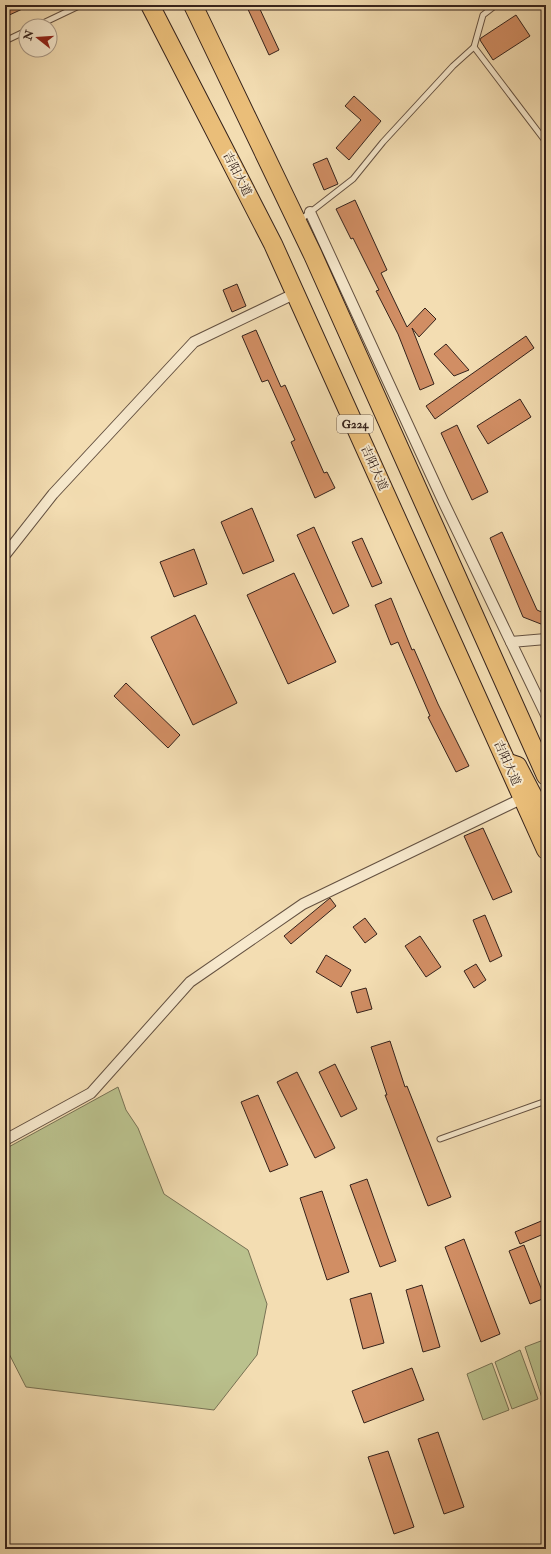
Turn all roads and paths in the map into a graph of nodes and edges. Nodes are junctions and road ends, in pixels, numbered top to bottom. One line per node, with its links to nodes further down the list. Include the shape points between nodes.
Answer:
1 (81, 5): 5 (lane)
2 (150, 5): 11 (highway, 吉阳大道 / G224)
3 (193, 5): 10 (highway, G224)
4 (496, 5): 8 (lane, via 483,15)
5 (54, 18)
6 (18, 35): 7 (lane)
7 (5, 41)
8 (474, 48): 9 (lane); 10 (lane, via 453,66 383,142 353,179)
9 (546, 142)
10 (304, 218): 14 (street); 17 (highway, G224)
11 (296, 293): 12 (street, via 194,342 53,494); 16 (highway, 吉阳大道 / G224)
12 (5, 555)
13 (546, 640): 14 (street)
14 (511, 642): 15 (street)
15 (546, 715)
16 (506, 761): 18 (highway, 吉阳大道 / G224); 19 (main road, via 518,765)
17 (546, 776)
18 (523, 798): 20 (highway, 吉阳大道 / G224); 23 (street, via 303,904 190,982 91,1092)
19 (546, 819)
20 (546, 850)
21 (546, 1101): 22 (lane)
22 (440, 1139)
23 (5, 1140)

